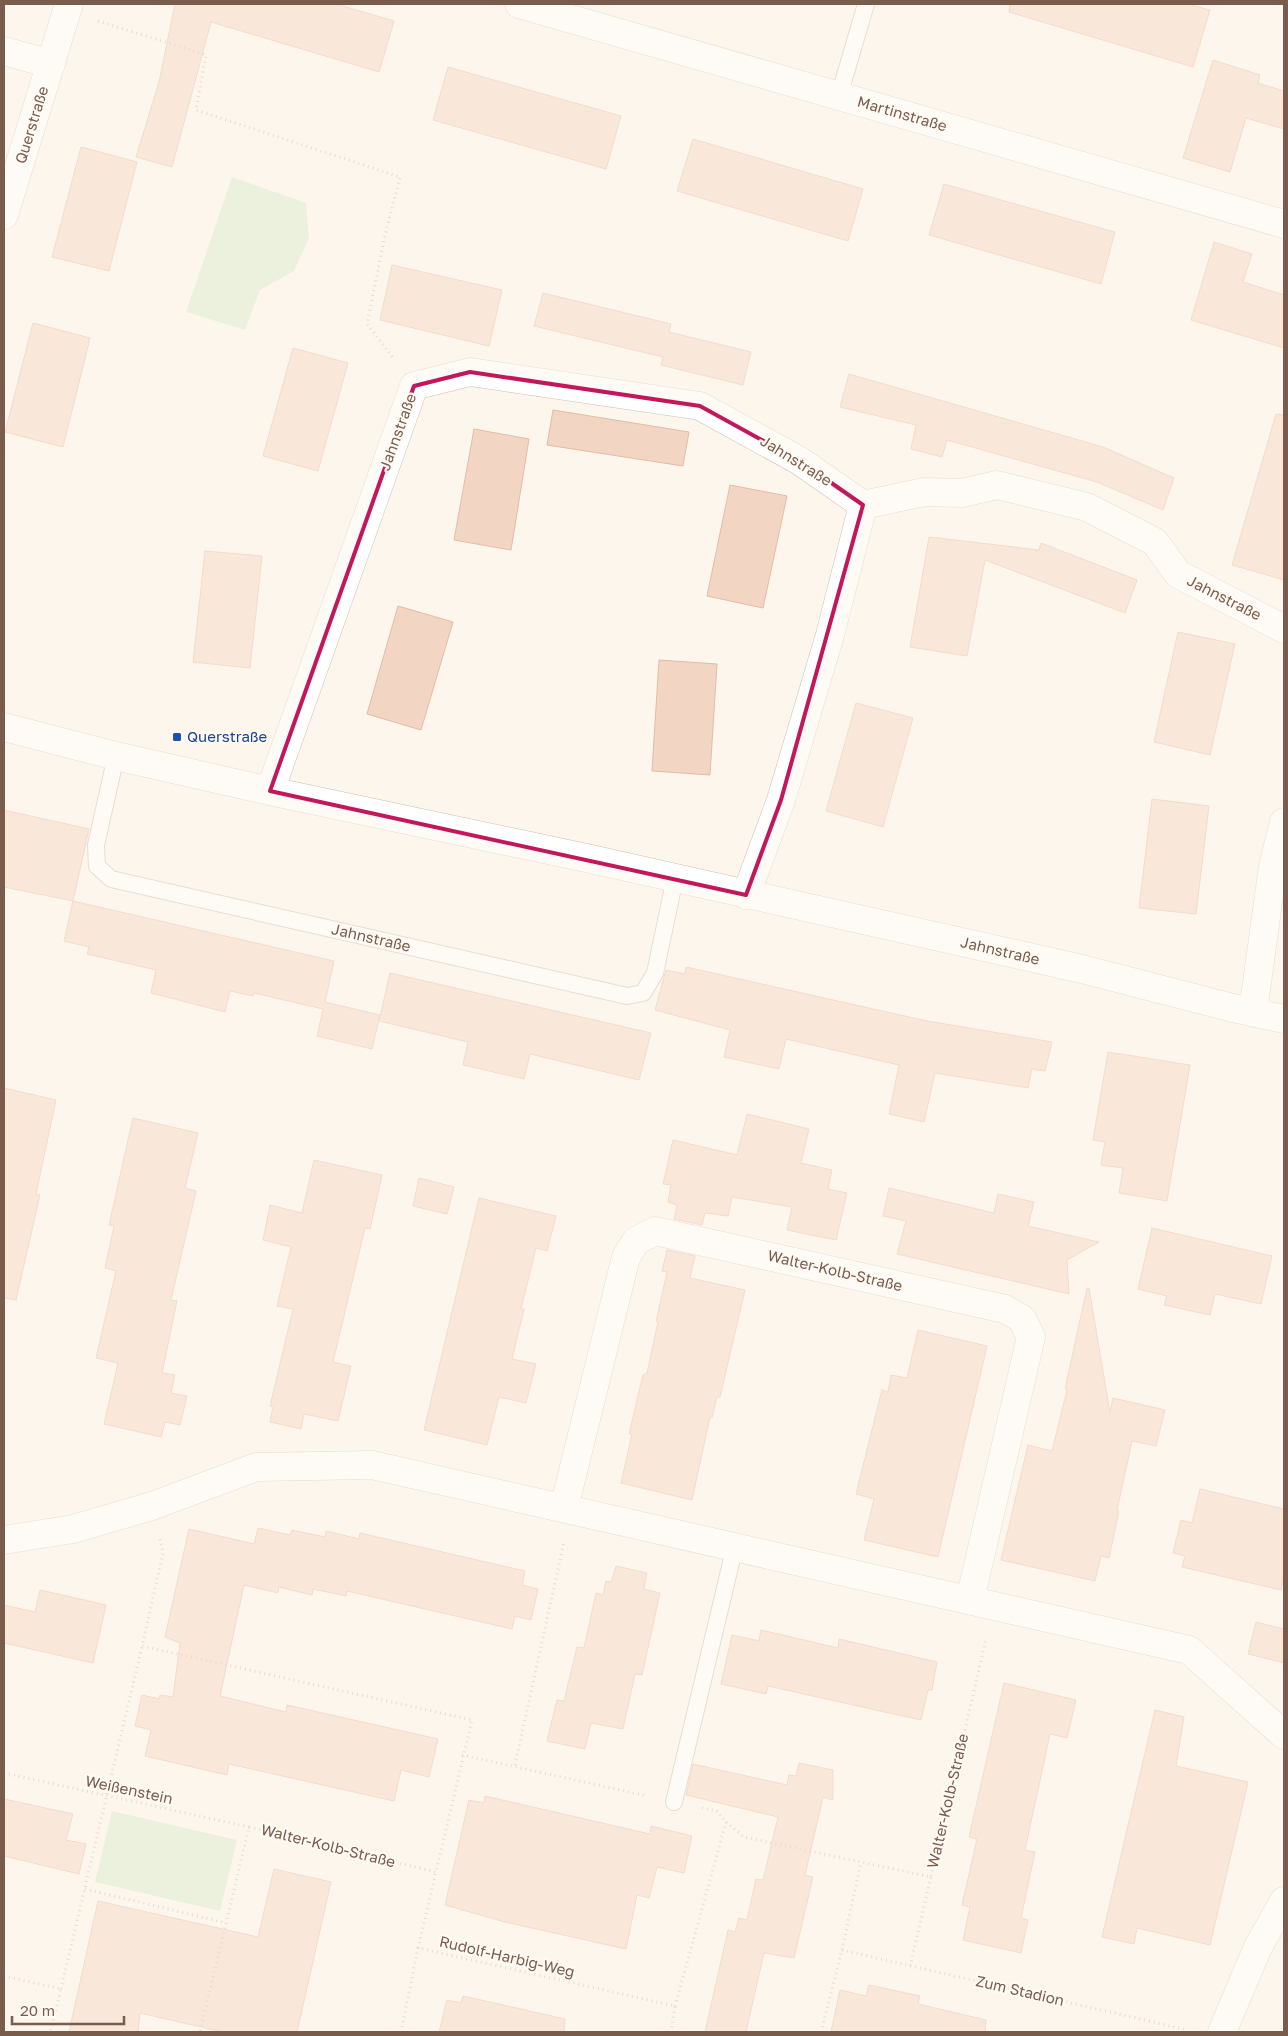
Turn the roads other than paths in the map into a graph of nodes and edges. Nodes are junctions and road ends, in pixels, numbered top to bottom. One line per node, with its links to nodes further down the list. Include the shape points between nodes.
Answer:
1 (519, 4): 6 (street, Martinstraße)
2 (866, 4): 6 (lane)
3 (68, 8): 5 (street, Querstraße)
4 (4, 51): 5 (street)
5 (51, 64): 7 (street, Querstraße)
6 (839, 96): 8 (street, Martinstraße)
7 (4, 216)
8 (1284, 224)
9 (864, 505): 10 (street, Jahnstraße, via 924,492 962,493 997,485 1088,507 1155,542 1178,574); 13 (street, Jahnstraße, via 800,461 700,406 470,372 414,386); 16 (street, via 781,800)
10 (1284, 629)
11 (4, 726): 12 (street, Jahnstraße)
12 (116, 756): 13 (street, Jahnstraße); 15 (lane, Jahnstraße, via 96,845 97,866 112,879 617,994 643,993 655,972)
13 (270, 791): 15 (street, Jahnstraße)
14 (1284, 822): 17 (street, via 1273,866)
15 (675, 878): 16 (street, Jahnstraße)
16 (746, 895): 17 (street, Jahnstraße, via 1082,969)
17 (1253, 1012): 18 (street, Jahnstraße)
18 (1284, 1019)
19 (567, 1509): 20 (street, via 372,1465 256,1467 152,1506 73,1529); 21 (street); 22 (street, Walter-Kolb-Straße, via 626,1257 636,1241 655,1231 1005,1309 1022,1319 1031,1337)
20 (4, 1540)
21 (735, 1546): 22 (street); 24 (lane)
22 (982, 1603): 23 (street, via 1189,1650)
23 (1284, 1736)
24 (674, 1802)
25 (1284, 1901): 26 (street, via 1258,1947)
26 (1222, 2032)

